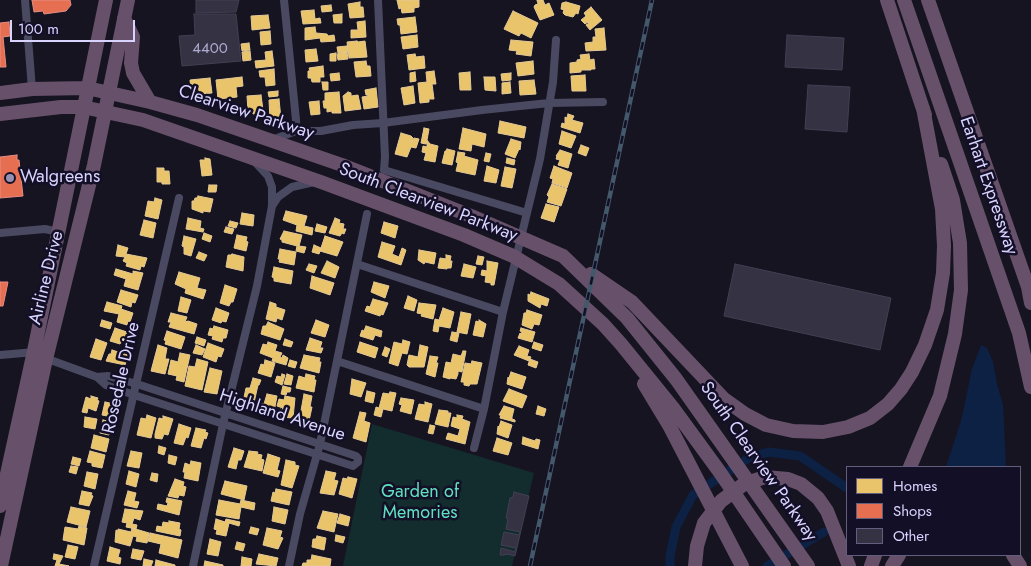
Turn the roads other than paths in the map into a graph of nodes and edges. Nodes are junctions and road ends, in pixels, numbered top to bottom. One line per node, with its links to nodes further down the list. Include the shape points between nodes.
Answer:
1 (25, 0): 12 (street)
2 (106, 0): 11 (highway, Airline Drive)
3 (128, 0): 9 (highway, Airline Drive)
4 (284, 0): 23 (street)
5 (378, 0): 22 (street)
6 (887, 0): 19 (highway)
7 (904, 0): 45 (highway, Earhart Expressway, via 1020,333)
8 (928, 0): 36 (highway, Earhart Expressway)
9 (124, 18): 14 (highway, Airline Drive); 15 (highway, via 132,37 134,73)
10 (556, 40): 17 (street)
11 (88, 88): 12 (highway, Clearview Parkway); 14 (highway, Clearview Parkway); 18 (highway, Airline Drive)
12 (32, 89): 13 (highway, Clearview Parkway)
13 (0, 92)
14 (109, 92): 15 (highway, Clearview Parkway); 20 (highway, Airline Drive)
15 (150, 102): 24 (highway, Clearview Parkway)
16 (603, 102): 17 (street)
17 (549, 103): 22 (street); 29 (street)
18 (83, 108): 20 (highway); 21 (highway, via 61,107); 32 (highway, Airline Drive)
19 (923, 108): 34 (highway, via 942,209 943,273 937,310 925,345 901,390 870,418 823,432 793,431 766,425 745,414 724,399 632,302); 53 (highway, via 953,200 960,243 961,290 955,334 940,396)
20 (105, 112): 25 (highway, South Clearview Parkway, via 143,120); 41 (highway, Airline Drive, via 94,165)
21 (0, 114)
22 (383, 123): 23 (street); 29 (street, via 384,170)
23 (296, 131): 24 (street)
24 (272, 140): 31 (highway, Clearview Parkway)
25 (252, 158): 26 (highway, South Clearview Parkway); 28 (street, via 268,176 272,187)
26 (321, 182): 28 (street, via 292,187); 39 (highway, South Clearview Parkway, via 513,256 559,284)
27 (179, 198): 44 (street, Rosedale Drive)
28 (272, 206): 48 (street)
29 (527, 213): 38 (street)
30 (367, 214): 35 (street)
31 (471, 216): 34 (highway, South Clearview Parkway)
32 (59, 232): 33 (street); 41 (highway, Airline Drive)
33 (0, 234)
34 (563, 256): 62 (highway, South Clearview Parkway, via 628,318 676,379)
35 (357, 264): 38 (street); 42 (street)
36 (1029, 293): 37 (highway, Earhart Expressway)
37 (1031, 303)
38 (503, 312): 47 (street)
39 (621, 344): 60 (highway, via 670,427); 61 (highway, South Clearview Parkway, via 673,408)
40 (0, 355): 41 (street)
41 (40, 355): 43 (street, Highland Avenue); 54 (highway, Airline Drive); 55 (highway, Airline Drive)
42 (337, 361): 47 (street); 50 (street)
43 (97, 377): 44 (street, Highland Avenue, via 108,376); 46 (street, Highland Avenue, via 106,385)
44 (137, 384): 46 (street, Rosedale Drive); 48 (street, Highland Avenue)
45 (1031, 386)
46 (134, 395): 49 (street, Highland Avenue); 56 (street, Rosedale Drive)
47 (484, 409): 51 (street)
48 (227, 414): 49 (street); 50 (street, Highland Avenue)
49 (224, 424): 52 (street, Highland Avenue); 57 (street)
50 (320, 444): 52 (street); 52 (street, Highland Avenue, via 356,456 358,462 352,466)
51 (474, 448)
52 (317, 455): 58 (street)
53 (911, 465)
54 (0, 506)
55 (1, 566)
56 (94, 566)
57 (193, 566)
58 (289, 566)
59 (696, 566): 63 (highway, via 697,546 704,523 721,500 744,484 766,477 788,478 818,498 827,511)
60 (742, 566)
61 (784, 566)
62 (808, 566)
63 (849, 566)

